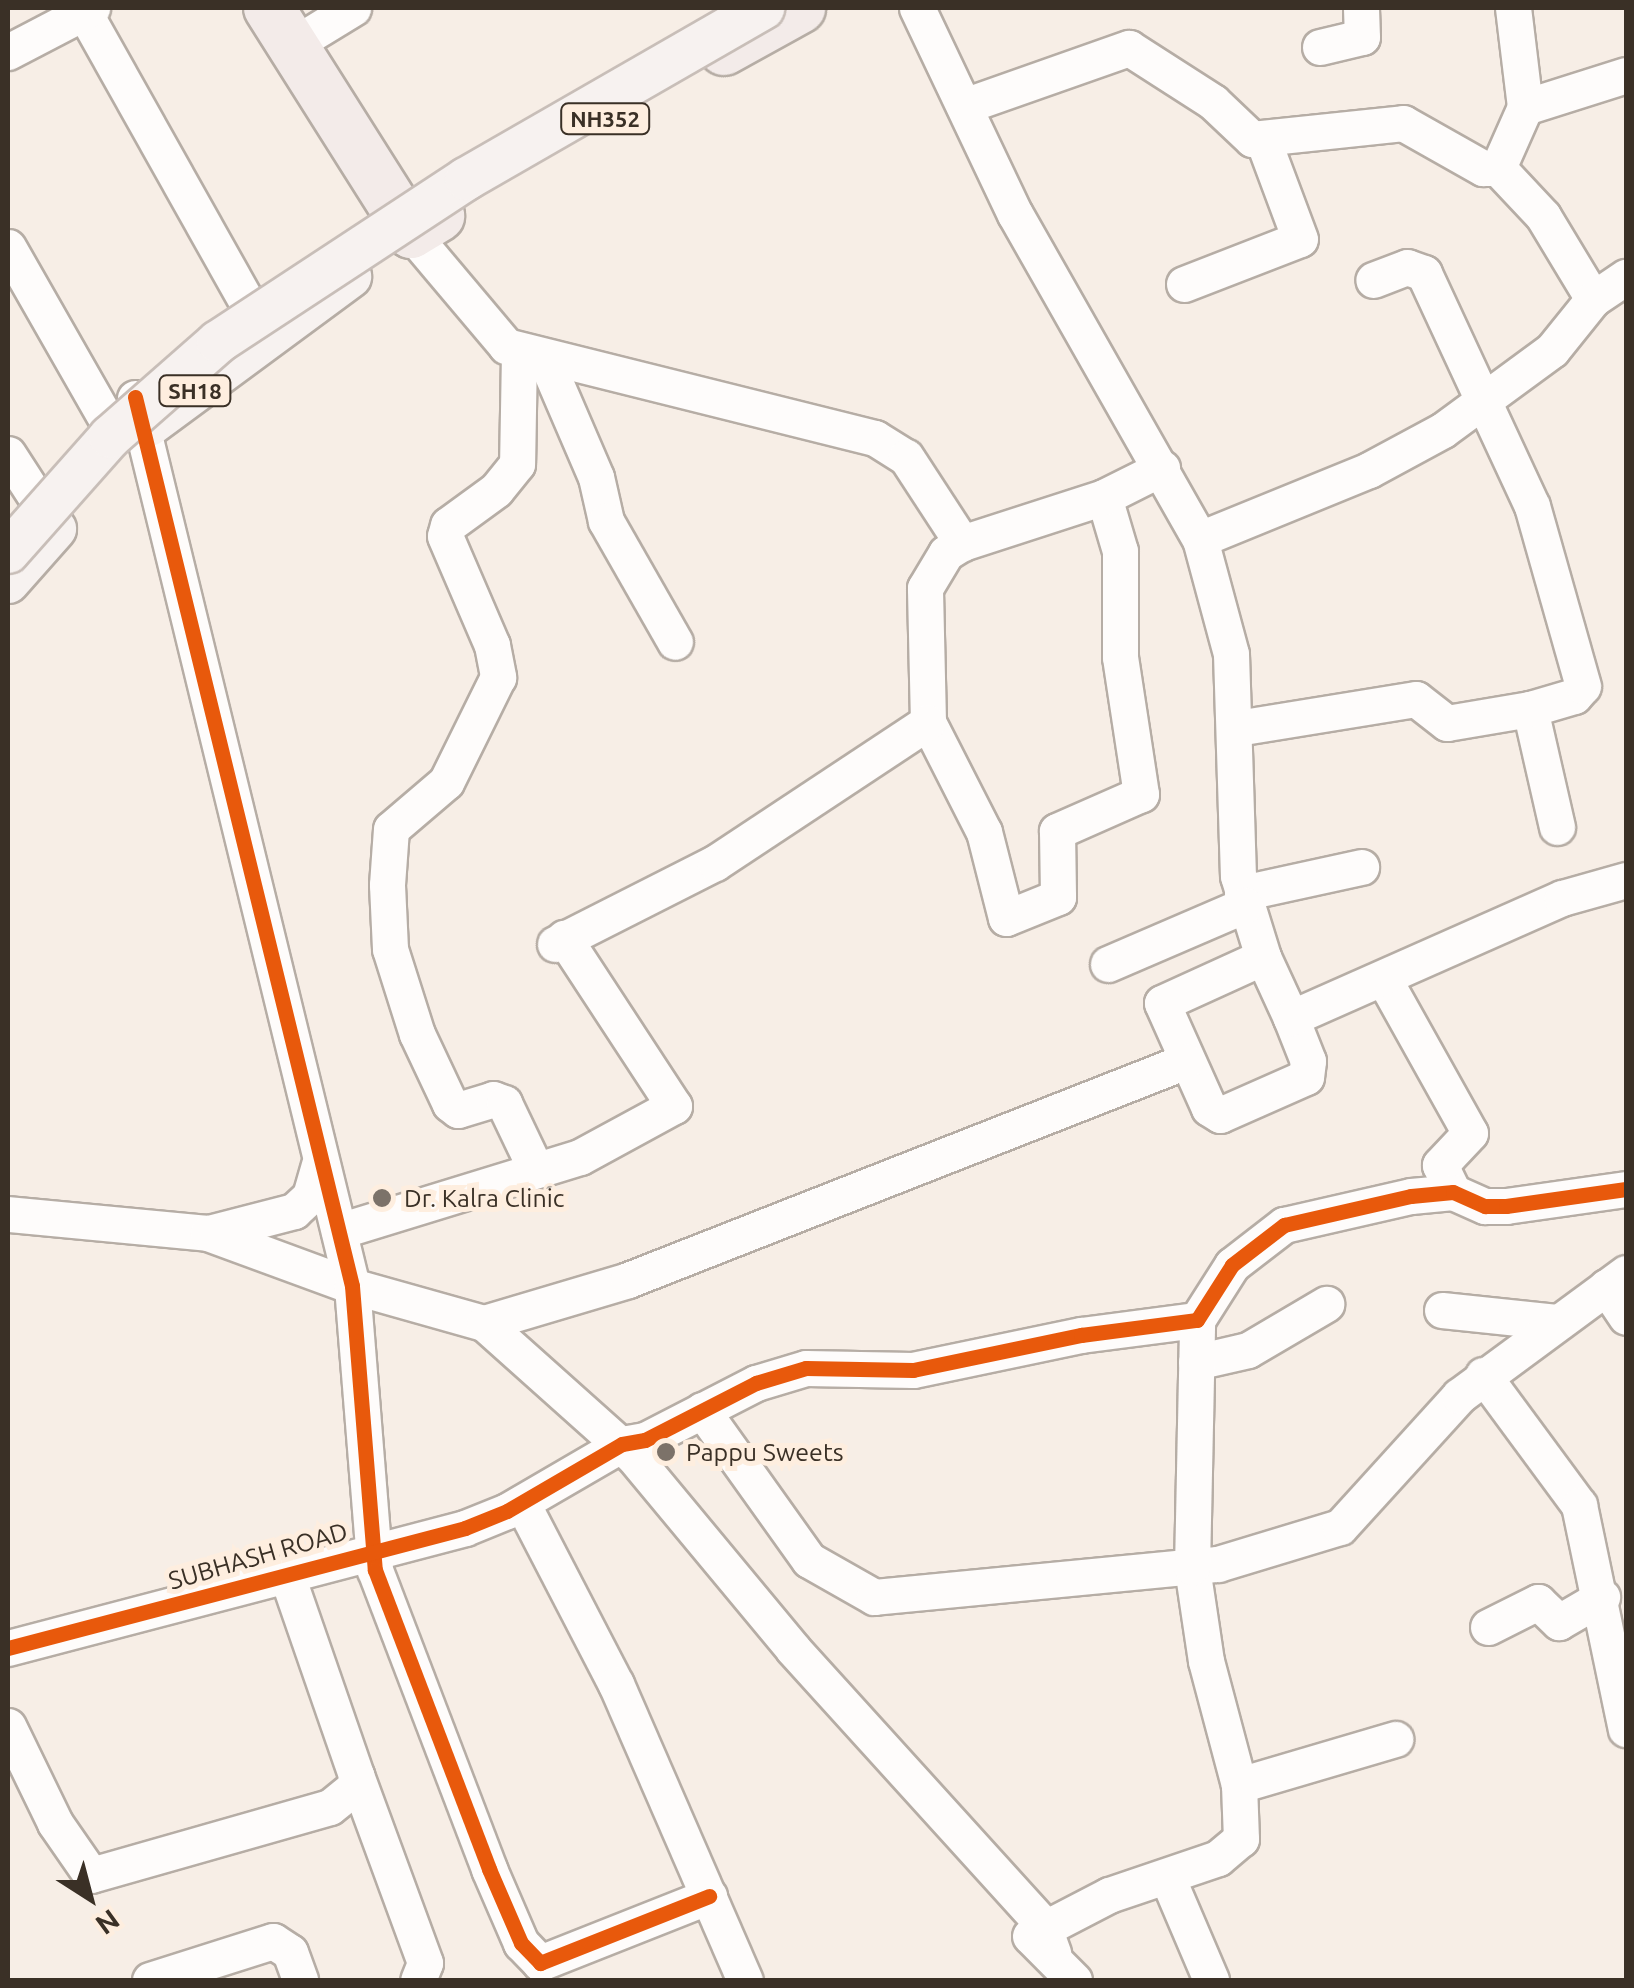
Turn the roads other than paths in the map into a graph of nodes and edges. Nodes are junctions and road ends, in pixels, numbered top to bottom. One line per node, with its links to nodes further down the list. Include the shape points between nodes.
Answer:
1 (353, 8): 8 (street)
2 (800, 8): 16 (highway, NH352)
3 (917, 8): 12 (street)
4 (1362, 8): 9 (street, via 1362,36)
5 (1513, 8): 13 (street)
6 (88, 10): 10 (street); 22 (street)
7 (743, 10): 16 (highway, NH352); 33 (main road, bridge, via 466,179 218,342 121,426)
8 (280, 27): 16 (highway)
9 (1320, 47)
10 (8, 52)
11 (1626, 75): 13 (street)
12 (964, 106): 14 (street, via 1129,48 1213,102 1244,134); 27 (street, via 1015,214)
13 (1525, 107): 15 (street)
14 (1262, 140): 15 (street, via 1402,123 1483,168); 20 (street, via 1300,240)
15 (1498, 168): 21 (street, via 1544,216)
16 (402, 221): 22 (main road, SH18); 23 (street, via 496,339); 25 (main road, SH18)
17 (8, 247): 25 (street)
18 (1626, 276): 21 (street)
19 (1373, 280): 24 (street, via 1420,269)
20 (1184, 284)
21 (1593, 299): 24 (street, via 1552,350)
22 (251, 308): 25 (main road, SH18)
23 (532, 357): 32 (street, via 885,442 906,457); 35 (street, via 596,476 613,536); 49 (street, via 516,464 496,490 448,525 444,543 492,644 498,677 446,782 391,829 388,886 390,950 417,1034 450,1104 458,1110 493,1099 504,1103)
24 (1482, 406): 30 (street, via 1369,470); 36 (street, via 1548,548 1582,679 1574,696)
25 (129, 418): 29 (main road, SH18); 34 (main road, SH18); 48 (street, via 250,850)
26 (8, 454): 29 (street)
27 (1162, 468): 28 (street); 30 (street)
28 (1104, 497): 32 (street); 37 (street, via 1120,552 1120,657 1142,789 1134,799 1056,830 1058,898 1002,916 984,832)
29 (41, 504): 31 (main road, SH18)
30 (1200, 538): 38 (street, via 1231,654)
31 (8, 543)
32 (962, 543): 37 (street, via 946,553 925,588)
33 (8, 552)
34 (8, 582)
35 (676, 642)
36 (1530, 709): 38 (street, via 1447,724 1416,700); 39 (street)
37 (928, 722): 49 (street, via 715,862 560,941 674,1106 615,1140)
38 (1237, 728): 42 (street)
39 (1557, 828)
40 (1361, 867): 42 (street)
41 (1626, 880): 45 (street, via 1562,898)
42 (1243, 899): 43 (street); 44 (street)
43 (1263, 957): 46 (street); 47 (street, via 1162,999)
44 (1108, 964)
45 (1385, 982): 46 (street); 51 (street, via 1470,1133 1440,1164)
46 (1291, 1018): 47 (street, via 1308,1061 1306,1076 1228,1114 1208,1108)
47 (1186, 1060): 61 (street, via 628,1280)
48 (319, 1165): 53 (street); 54 (street, via 310,1196 294,1211)
49 (536, 1170): 53 (street)
50 (1626, 1189): 51 (street, via 1506,1206 1485,1206)
51 (1454, 1192): 60 (street, via 1284,1225 1232,1265)
52 (8, 1214): 54 (street)
53 (339, 1231): 56 (street)
54 (208, 1233): 56 (street)
55 (1616, 1280): 59 (street); 62 (street)
56 (352, 1286): 61 (street); 68 (street)
57 (1326, 1304): 63 (street, via 1248,1350)
58 (1442, 1310): 62 (street)
59 (1626, 1318)
60 (1197, 1320): 63 (street); 65 (street, SUBHASH ROAD, via 1081,1335 913,1370 806,1368)
61 (484, 1322): 66 (street, via 560,1384)
62 (1556, 1322): 64 (street)
63 (1196, 1362): 69 (street)
64 (1484, 1375): 69 (street, via 1340,1527); 72 (street, via 1579,1505)
65 (702, 1410): 66 (street, SUBHASH ROAD); 69 (street, via 810,1560 874,1596)
66 (621, 1448): 67 (street, SUBHASH ROAD); 83 (street)
67 (526, 1511): 68 (street, SUBHASH ROAD); 82 (street, via 616,1684)
68 (374, 1560): 70 (street, SUBHASH ROAD); 84 (street, via 521,1943)
69 (1192, 1567): 80 (street, via 1206,1661)
70 (288, 1582): 71 (street, SUBHASH ROAD); 79 (street)
71 (188, 1610): 74 (street, SUBHASH ROAD); 75 (street, SUBHASH ROAD)
72 (1612, 1617): 73 (street, via 1559,1622 1538,1602); 77 (street)
73 (1488, 1627)
74 (8, 1648)
75 (8, 1666)
76 (8, 1726): 79 (street, via 55,1823 91,1875 294,1821 346,1797)
77 (1626, 1729)
78 (1395, 1740): 80 (street)
79 (356, 1775): 87 (street, via 425,1963)
80 (1240, 1785): 81 (street, via 1243,1826 1233,1850)
81 (1168, 1879): 83 (street, via 1109,1895); 89 (street)
82 (709, 1896): 84 (street); 88 (street)
83 (1055, 1958)
84 (556, 1971)
85 (150, 1980): 86 (street, via 273,1941 290,1952)
86 (300, 1980)
87 (418, 1980)
88 (745, 1980)
89 (1210, 1980)

